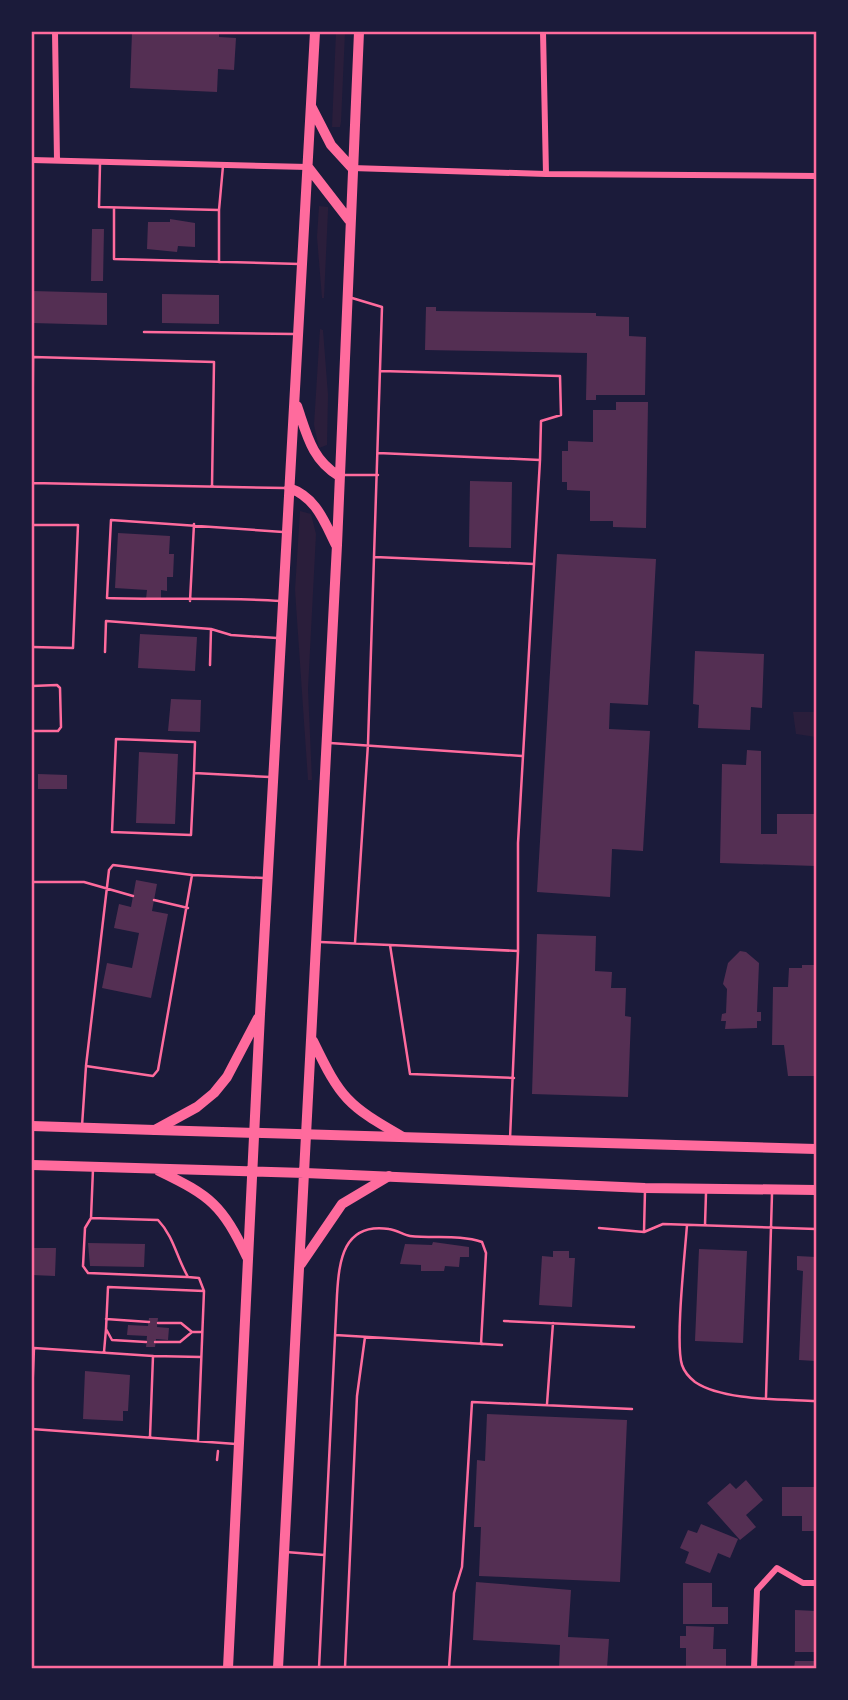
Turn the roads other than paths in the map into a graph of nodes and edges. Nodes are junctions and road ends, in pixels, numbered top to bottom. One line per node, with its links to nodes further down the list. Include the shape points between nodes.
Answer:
1 (55, 32): 7 (street)
2 (315, 32): 5 (main road)
3 (359, 32): 11 (main road)
4 (543, 32): 12 (street)
5 (311, 106): 10 (main road); 11 (main road, via 331,145)
6 (32, 160): 7 (street)
7 (57, 160): 8 (street)
8 (100, 161): 9 (street); 14 (lane, via 99,207)
9 (223, 164): 10 (street); 15 (lane)
10 (308, 167): 16 (main road); 18 (main road)
11 (352, 168): 12 (street); 16 (main road)
12 (546, 173): 13 (street)
13 (817, 176)
14 (114, 208): 15 (lane); 17 (lane, via 114,259)
15 (219, 210): 17 (lane)
16 (349, 220): 19 (main road)
17 (219, 262): 18 (lane)
18 (302, 264): 21 (main road)
19 (345, 294): 22 (lane, via 364,304 382,306); 26 (main road)
20 (144, 332): 21 (lane)
21 (298, 335): 23 (main road)
22 (381, 371): 24 (lane); 25 (lane, via 560,376 561,415 541,421)
23 (294, 399): 26 (main road, via 315,456); 30 (main road)
24 (379, 453): 25 (lane); 27 (lane)
25 (540, 460): 37 (lane)
26 (339, 475): 27 (lane); 35 (main road)
27 (378, 475): 36 (lane)
28 (32, 483): 29 (lane); 29 (lane, via 33,357 214,362); 31 (lane)
29 (212, 486): 30 (lane)
30 (289, 488): 34 (main road); 35 (main road, via 312,501)
31 (32, 491)
32 (32, 524): 42 (lane, via 78,525 73,648)
33 (194, 524): 34 (lane); 38 (lane); 38 (lane, via 111,520 107,598)
34 (286, 532): 39 (main road)
35 (337, 545): 47 (main road)
36 (375, 557): 37 (lane); 48 (lane)
37 (534, 564): 49 (lane)
38 (190, 601): 39 (lane)
39 (282, 601): 41 (main road)
40 (211, 629): 41 (lane); 43 (lane, via 106,621); 44 (lane)
41 (280, 638): 51 (main road)
42 (32, 647)
43 (105, 652)
44 (210, 665)
45 (32, 686): 46 (lane, via 60,688 61,727 58,731)
46 (32, 731)
47 (327, 743): 48 (lane); 59 (main road)
48 (368, 744): 49 (lane); 60 (lane)
49 (523, 756): 62 (lane)
50 (194, 773): 50 (lane, via 195,743 116,739 112,832 191,835); 51 (lane)
51 (273, 777): 53 (main road)
52 (192, 875): 53 (lane); 55 (lane, via 113,865); 58 (lane)
53 (268, 878): 63 (main road)
54 (32, 882): 55 (lane)
55 (107, 886): 56 (lane); 67 (lane)
56 (133, 896)
57 (154, 900): 58 (lane)
58 (188, 908): 67 (lane, via 158,1070 143,1077)
59 (317, 942): 60 (lane); 65 (main road)
60 (355, 943): 61 (lane)
61 (390, 945): 62 (lane); 68 (lane, via 410,1074)
62 (518, 951): 68 (lane)
63 (260, 1014): 71 (main road, via 214,1093); 72 (main road)
64 (32, 1033): 66 (lane)
65 (312, 1038): 73 (main road); 74 (main road, via 341,1094 359,1112)
66 (32, 1044)
67 (86, 1066): 70 (lane)
68 (514, 1078): 75 (lane)
69 (32, 1126): 70 (main road)
70 (82, 1128): 71 (main road)
71 (155, 1130): 72 (main road)
72 (255, 1132): 73 (main road); 80 (main road)
73 (307, 1134): 74 (main road); 81 (main road)
74 (403, 1137): 75 (main road)
75 (510, 1139): 76 (main road)
76 (817, 1149)
77 (32, 1165): 78 (main road)
78 (93, 1167): 79 (main road); 87 (lane)
79 (155, 1169): 80 (main road); 94 (main road, via 200,1191 221,1209)
80 (253, 1172): 81 (main road); 94 (main road)
81 (305, 1173): 82 (main road); 95 (main road)
82 (389, 1176): 83 (main road); 95 (main road, via 342,1204)
83 (645, 1188): 84 (main road); 93 (lane)
84 (706, 1190): 85 (main road); 89 (lane)
85 (772, 1190): 86 (main road); 90 (lane)
86 (817, 1190)
87 (91, 1218): 96 (lane, via 158,1220 173,1236 176,1256); 96 (lane, via 85,1228 83,1266 88,1273)
88 (687, 1225): 89 (lane); 93 (lane, via 663,1224); 118 (lane, via 681,1363 695,1381 712,1390)
89 (705, 1226): 90 (lane)
90 (771, 1227): 92 (lane); 118 (lane)
91 (599, 1228): 93 (lane)
92 (817, 1228)
93 (644, 1232)
94 (249, 1260): 125 (main road)
95 (301, 1265): 126 (main road)
96 (188, 1277): 97 (lane, via 199,1278)
97 (204, 1291): 98 (lane, via 108,1287); 106 (lane)
98 (106, 1319): 100 (lane); 104 (lane)
99 (504, 1321): 102 (lane)
100 (149, 1322)
101 (158, 1322): 105 (lane, via 181,1323)
102 (553, 1324): 103 (lane); 120 (lane)
103 (634, 1327)
104 (106, 1329): 109 (lane, via 112,1340); 114 (lane)
105 (192, 1332): 106 (lane); 110 (lane, via 180,1342)
106 (201, 1332): 116 (lane)
107 (335, 1335): 108 (lane); 111 (lane, via 339,1263 344,1249 367,1230 391,1229 408,1236 482,1242 486,1253); 127 (lane)
108 (365, 1337): 111 (lane); 132 (lane)
109 (146, 1342)
110 (155, 1342)
111 (481, 1344): 112 (lane)
112 (502, 1345)
113 (33, 1348): 114 (lane); 117 (lane)
114 (104, 1352): 115 (lane)
115 (153, 1356): 116 (lane); 123 (lane)
116 (201, 1357): 124 (lane)
117 (32, 1396)
118 (766, 1398): 119 (lane)
119 (817, 1401)
120 (547, 1405): 121 (lane); 133 (lane, via 472,1402 462,1567 454,1593)
121 (632, 1409)
122 (32, 1429): 123 (lane)
123 (150, 1437): 124 (lane)
124 (198, 1441): 125 (lane)
125 (240, 1444): 129 (main road)
126 (286, 1552): 127 (lane); 130 (main road)
127 (325, 1555): 131 (lane)
128 (817, 1583): 134 (street, via 803,1583 777,1568 757,1590)
129 (228, 1668)
130 (278, 1668)
131 (319, 1668)
132 (345, 1668)
133 (449, 1668)
134 (754, 1668)

